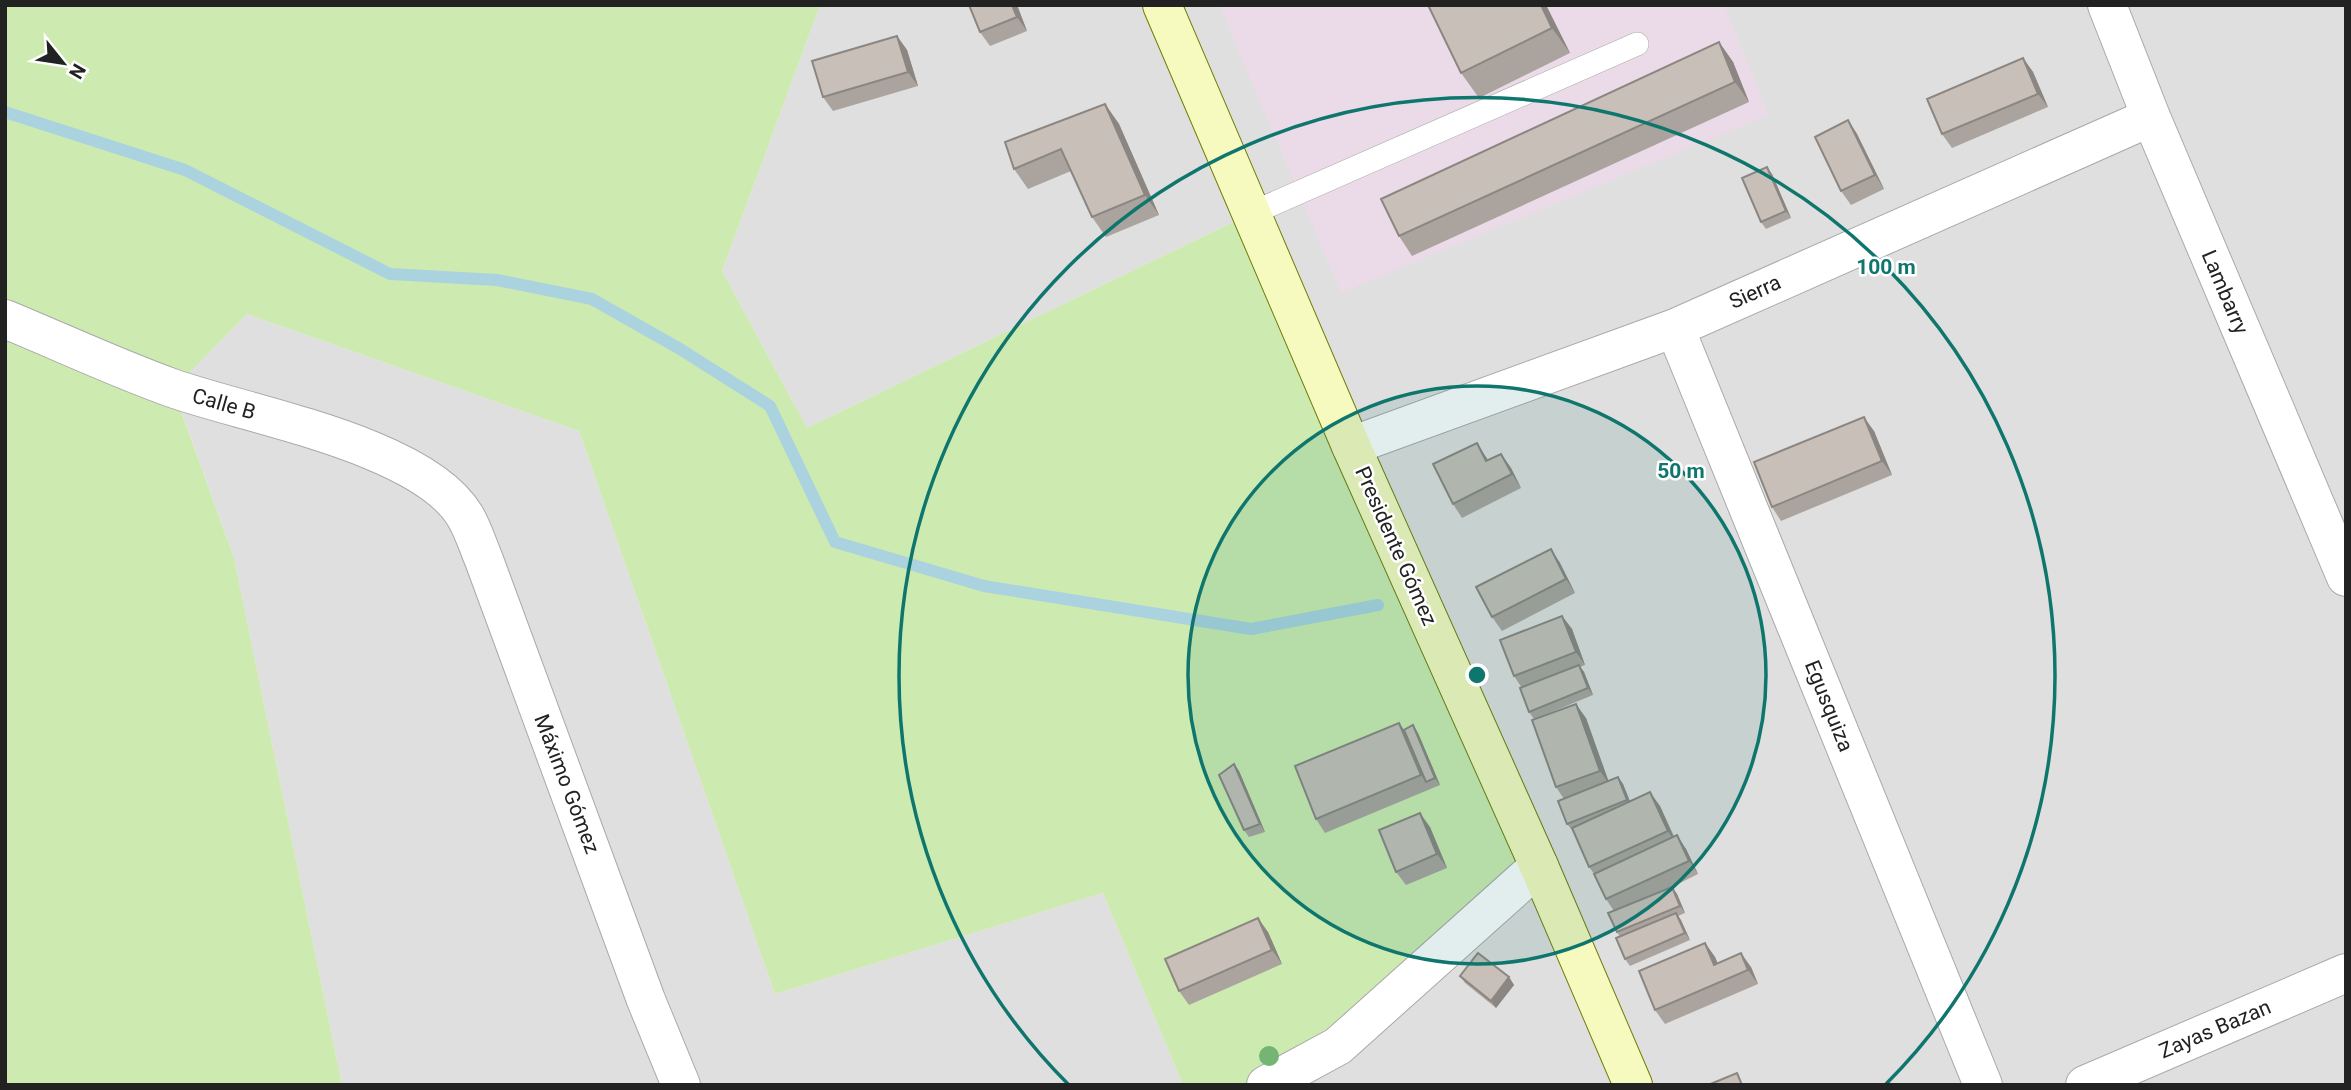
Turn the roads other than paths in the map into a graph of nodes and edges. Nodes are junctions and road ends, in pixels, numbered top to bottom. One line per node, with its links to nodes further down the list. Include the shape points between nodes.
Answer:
1 (1162, 5): 5 (main road, Presidente Gómez)
2 (2107, 5): 4 (street, Lambarry)
3 (1637, 44): 5 (lane)
4 (2151, 117): 7 (street, Sierra); 10 (street, Lambarry)
5 (1252, 213): 8 (main road, Presidente Gómez)
6 (5, 319): 9 (street, Calle B, via 173,388 315,431 406,465)
7 (1675, 328): 8 (street, Sierra); 16 (street, Egusquiza)
8 (1351, 446): 11 (main road, Presidente Gómez)
9 (441, 490): 13 (street, Máximo Gómez, via 464,514 484,560)
10 (2346, 577)
11 (1539, 866): 14 (street, via 1338,1046); 15 (main road, Presidente Gómez)
12 (2346, 972): 17 (street, Zayas Bazan)
13 (681, 1085)
14 (1266, 1085)
15 (1633, 1085)
16 (1983, 1085)
17 (2085, 1085)

